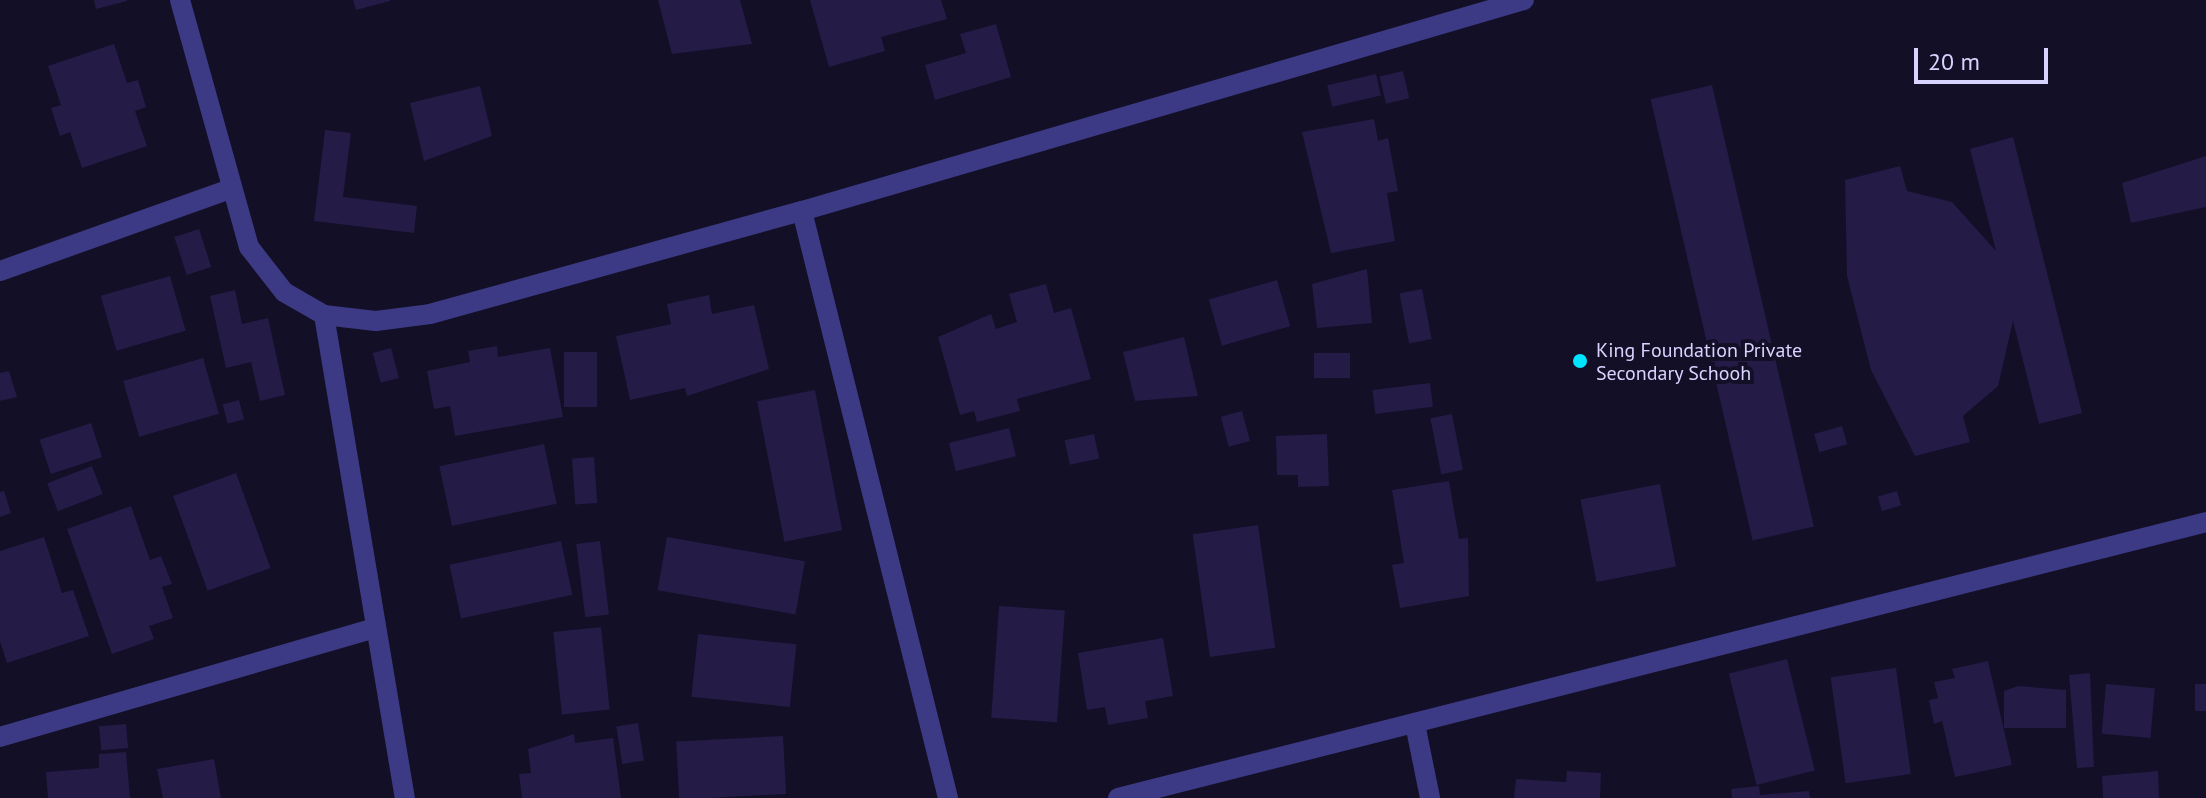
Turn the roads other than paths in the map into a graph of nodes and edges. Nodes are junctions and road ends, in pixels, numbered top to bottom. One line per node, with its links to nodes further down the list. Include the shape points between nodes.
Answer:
1 (180, 0): 3 (street)
2 (1524, 0): 4 (street)
3 (230, 189): 5 (street); 6 (street, via 249,247 284,292)
4 (802, 211): 6 (street, via 430,314 376,321); 12 (street)
5 (0, 271)
6 (324, 315): 8 (street)
7 (2206, 522): 9 (street)
8 (376, 628): 10 (street); 11 (street)
9 (1415, 724): 13 (street); 14 (street)
10 (0, 737)
11 (405, 798)
12 (948, 798)
13 (1118, 798)
14 (1430, 798)

